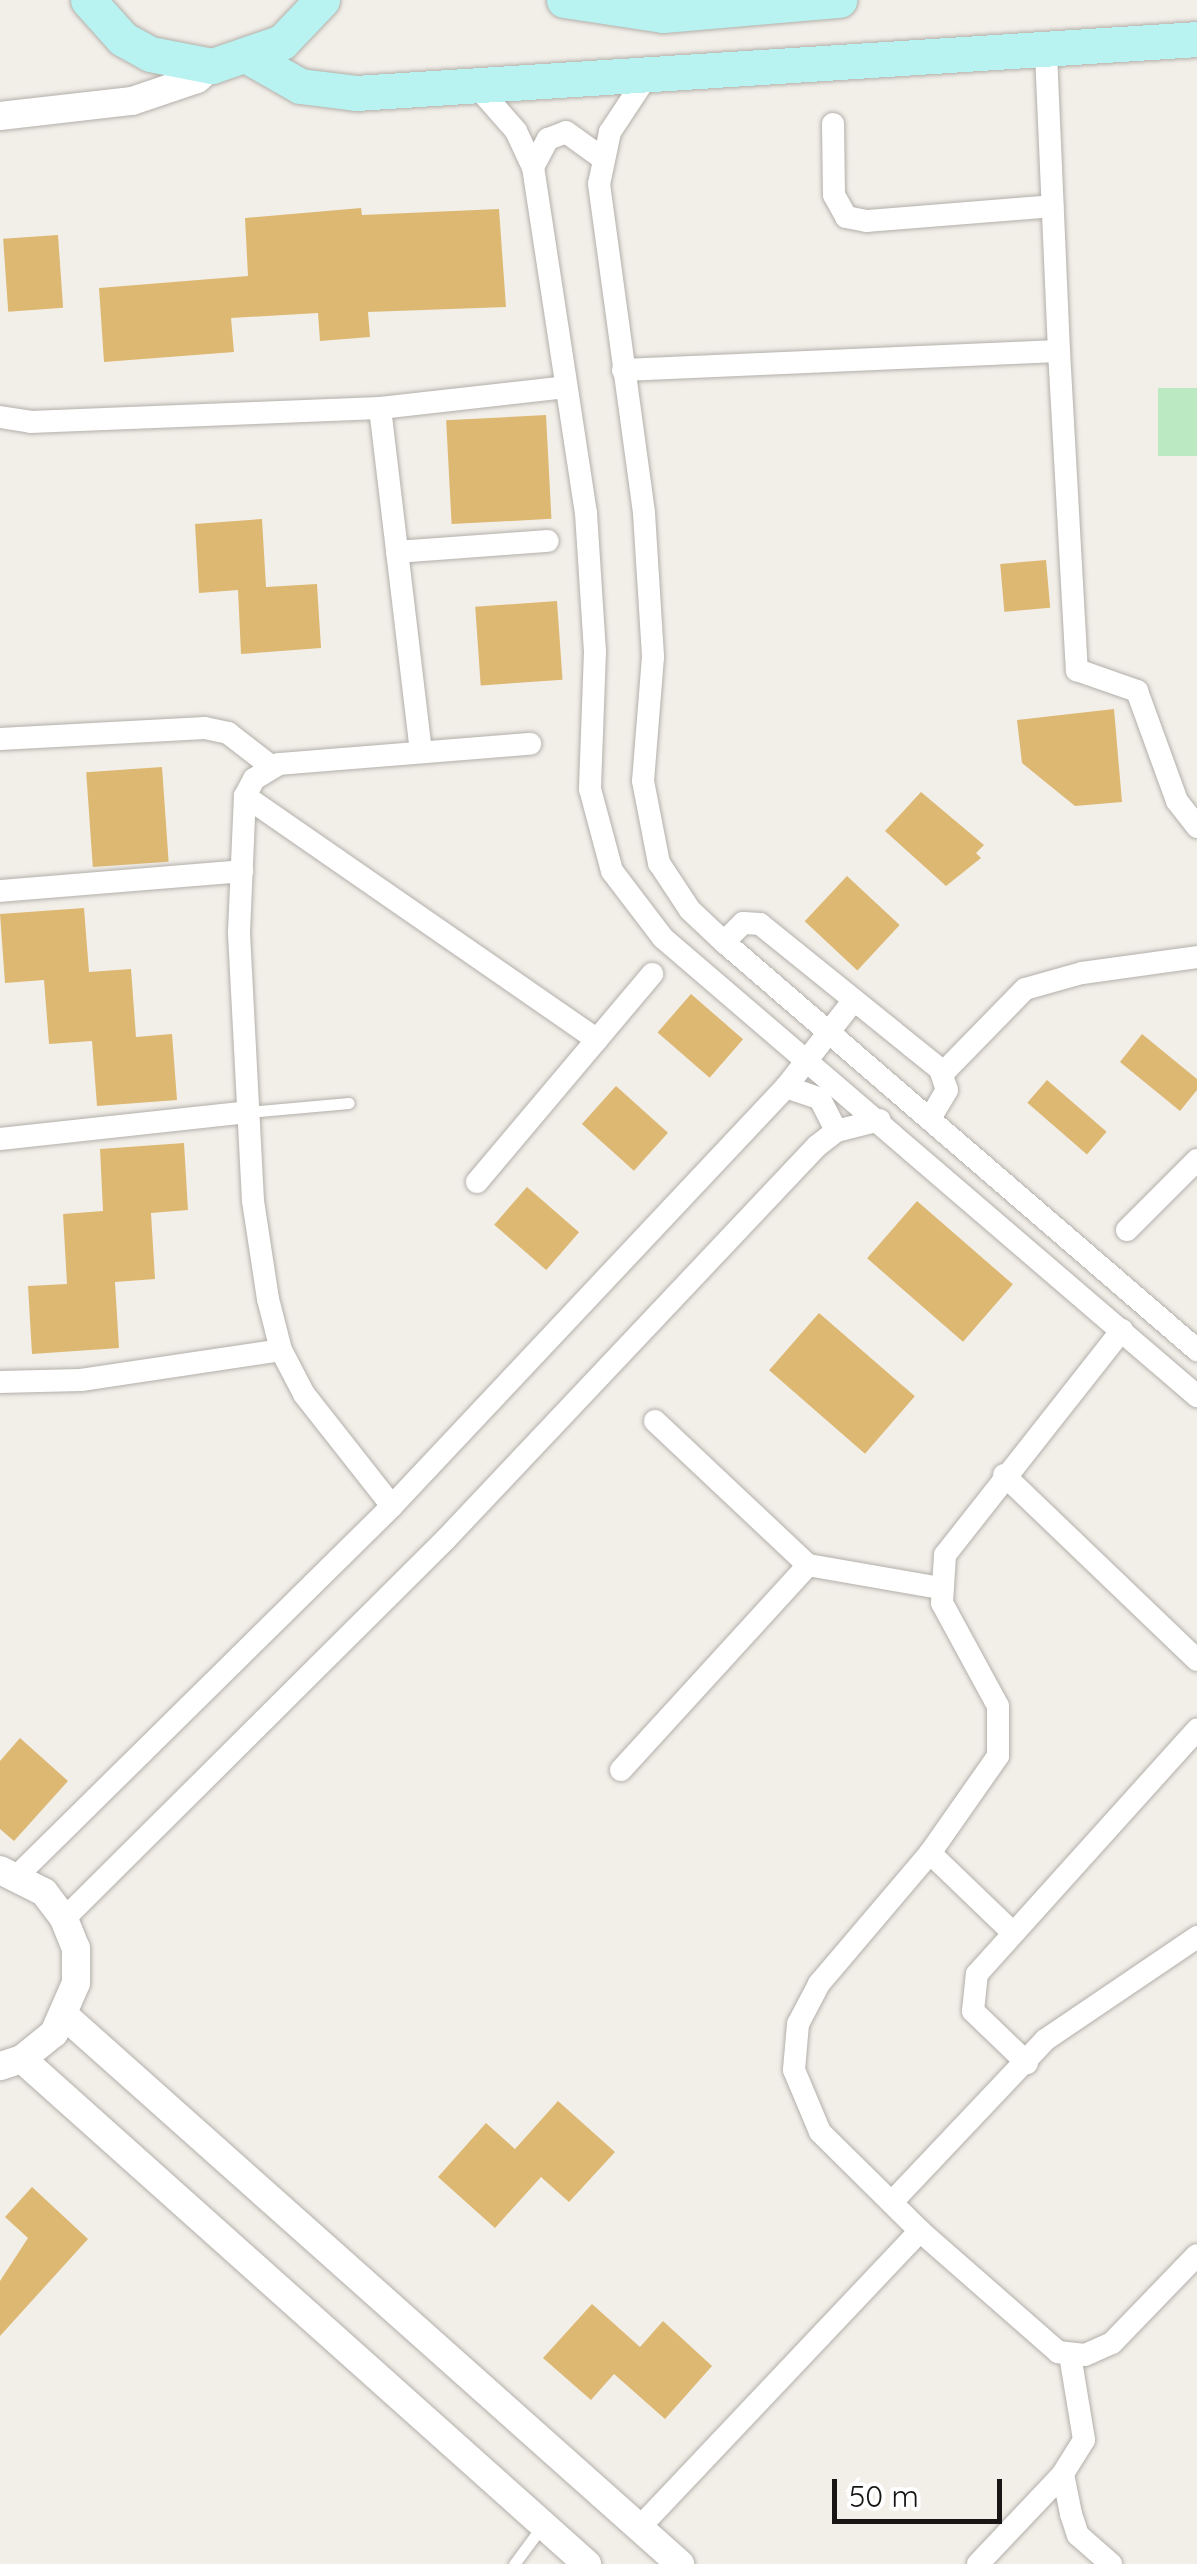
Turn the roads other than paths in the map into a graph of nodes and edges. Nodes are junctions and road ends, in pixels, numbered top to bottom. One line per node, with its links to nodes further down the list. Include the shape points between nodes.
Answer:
1 (88, 0): 10 (main road, via 122,38 150,54)
2 (322, 0): 9 (main road, via 282,42)
3 (564, 0): 6 (main road, via 664,15)
4 (839, 0): 5 (main road)
5 (800, 1): 6 (main road)
6 (731, 5)
7 (1197, 40): 8 (main road)
8 (1046, 49): 11 (main road); 17 (street)
9 (251, 58): 10 (main road); 12 (main road, via 300,86 327,92)
10 (212, 66): 13 (street, via 197,79 132,102)
11 (650, 73): 12 (main road); 15 (street, via 621,110)
12 (473, 82): 16 (street, via 516,131)
13 (0, 116)
14 (832, 124): 17 (street, via 834,194 846,217 867,221)
15 (602, 158): 16 (street, via 566,132 548,139); 19 (street, via 600,213)
16 (533, 167): 20 (street)
17 (1052, 206): 18 (street)
18 (1059, 350): 19 (street); 30 (street, via 1077,670 1137,691 1177,801)
19 (623, 370): 33 (street, via 650,584 644,809 672,888)
20 (566, 386): 21 (street); 39 (street, via 592,582 590,788 601,844 643,918)
21 (380, 408): 22 (street, via 30,422); 24 (street)
22 (0, 417)
23 (548, 541): 24 (street)
24 (397, 552): 27 (street)
25 (0, 739): 28 (street, via 204,728 228,733)
26 (530, 744): 27 (street)
27 (421, 752): 28 (street)
28 (272, 767): 29 (street)
29 (245, 796): 31 (street); 38 (street)
30 (1197, 827)
31 (242, 871): 32 (street); 43 (street)
32 (0, 892)
33 (724, 942): 36 (street, via 743,923 756,922); 37 (street)
34 (1197, 957): 40 (street, via 1082,972 1025,990)
35 (652, 974): 38 (street)
36 (854, 1000): 37 (street); 40 (street)
37 (829, 1032): 39 (street); 44 (street)
38 (597, 1040): 49 (street)
39 (807, 1059): 41 (street); 45 (street)
40 (943, 1073): 44 (street, via 947,1090)
41 (786, 1087): 46 (street, via 820,1099); 60 (street)
42 (349, 1102): 43 (lane)
43 (248, 1112): 47 (street); 54 (street, via 252,1202)
44 (931, 1116): 51 (street)
45 (880, 1120): 46 (street); 52 (street)
46 (836, 1131): 68 (street, via 445,1540)
47 (0, 1140)
48 (1197, 1160): 50 (street)
49 (477, 1182)
50 (1127, 1230)
51 (1109, 1274): 52 (street); 55 (street)
52 (1088, 1300): 53 (street)
53 (1122, 1330): 57 (street); 59 (street)
54 (280, 1350): 56 (street, via 81,1380); 60 (street, via 304,1394)
55 (1197, 1350)
56 (0, 1382)
57 (1197, 1396)
58 (656, 1421): 61 (street)
59 (1004, 1475): 62 (street, via 953,1540); 63 (street)
60 (392, 1506): 67 (street)
61 (808, 1565): 62 (street); 65 (street)
62 (940, 1588): 66 (street, via 946,1618 998,1706 1001,1740 991,1772)
63 (1197, 1660)
64 (1197, 1730): 69 (street)
65 (621, 1770)
66 (930, 1853): 69 (street); 74 (street, via 819,1984 794,2047 808,2113)
67 (9, 1873): 68 (street, via 44,1892)
68 (64, 1919): 71 (street, via 76,1948 76,1983)
69 (1014, 1934): 73 (street, via 978,1974 970,1998 981,2022)
70 (1197, 1937): 73 (street, via 1070,2018)
71 (65, 2016): 72 (street); 80 (street)
72 (11, 2062): 79 (street)
73 (1028, 2064): 74 (street)
74 (892, 2202): 75 (street)
75 (920, 2231): 77 (street, via 1038,2340); 80 (street)
76 (1197, 2255): 77 (street, via 1112,2344)
77 (1070, 2355): 78 (street, via 1084,2440)
78 (1063, 2474): 84 (street); 85 (street, via 1078,2535)
79 (543, 2525): 81 (lane); 82 (street)
80 (638, 2528): 83 (street)
81 (514, 2564)
82 (587, 2564)
83 (680, 2564)
84 (978, 2564)
85 (1110, 2564)

